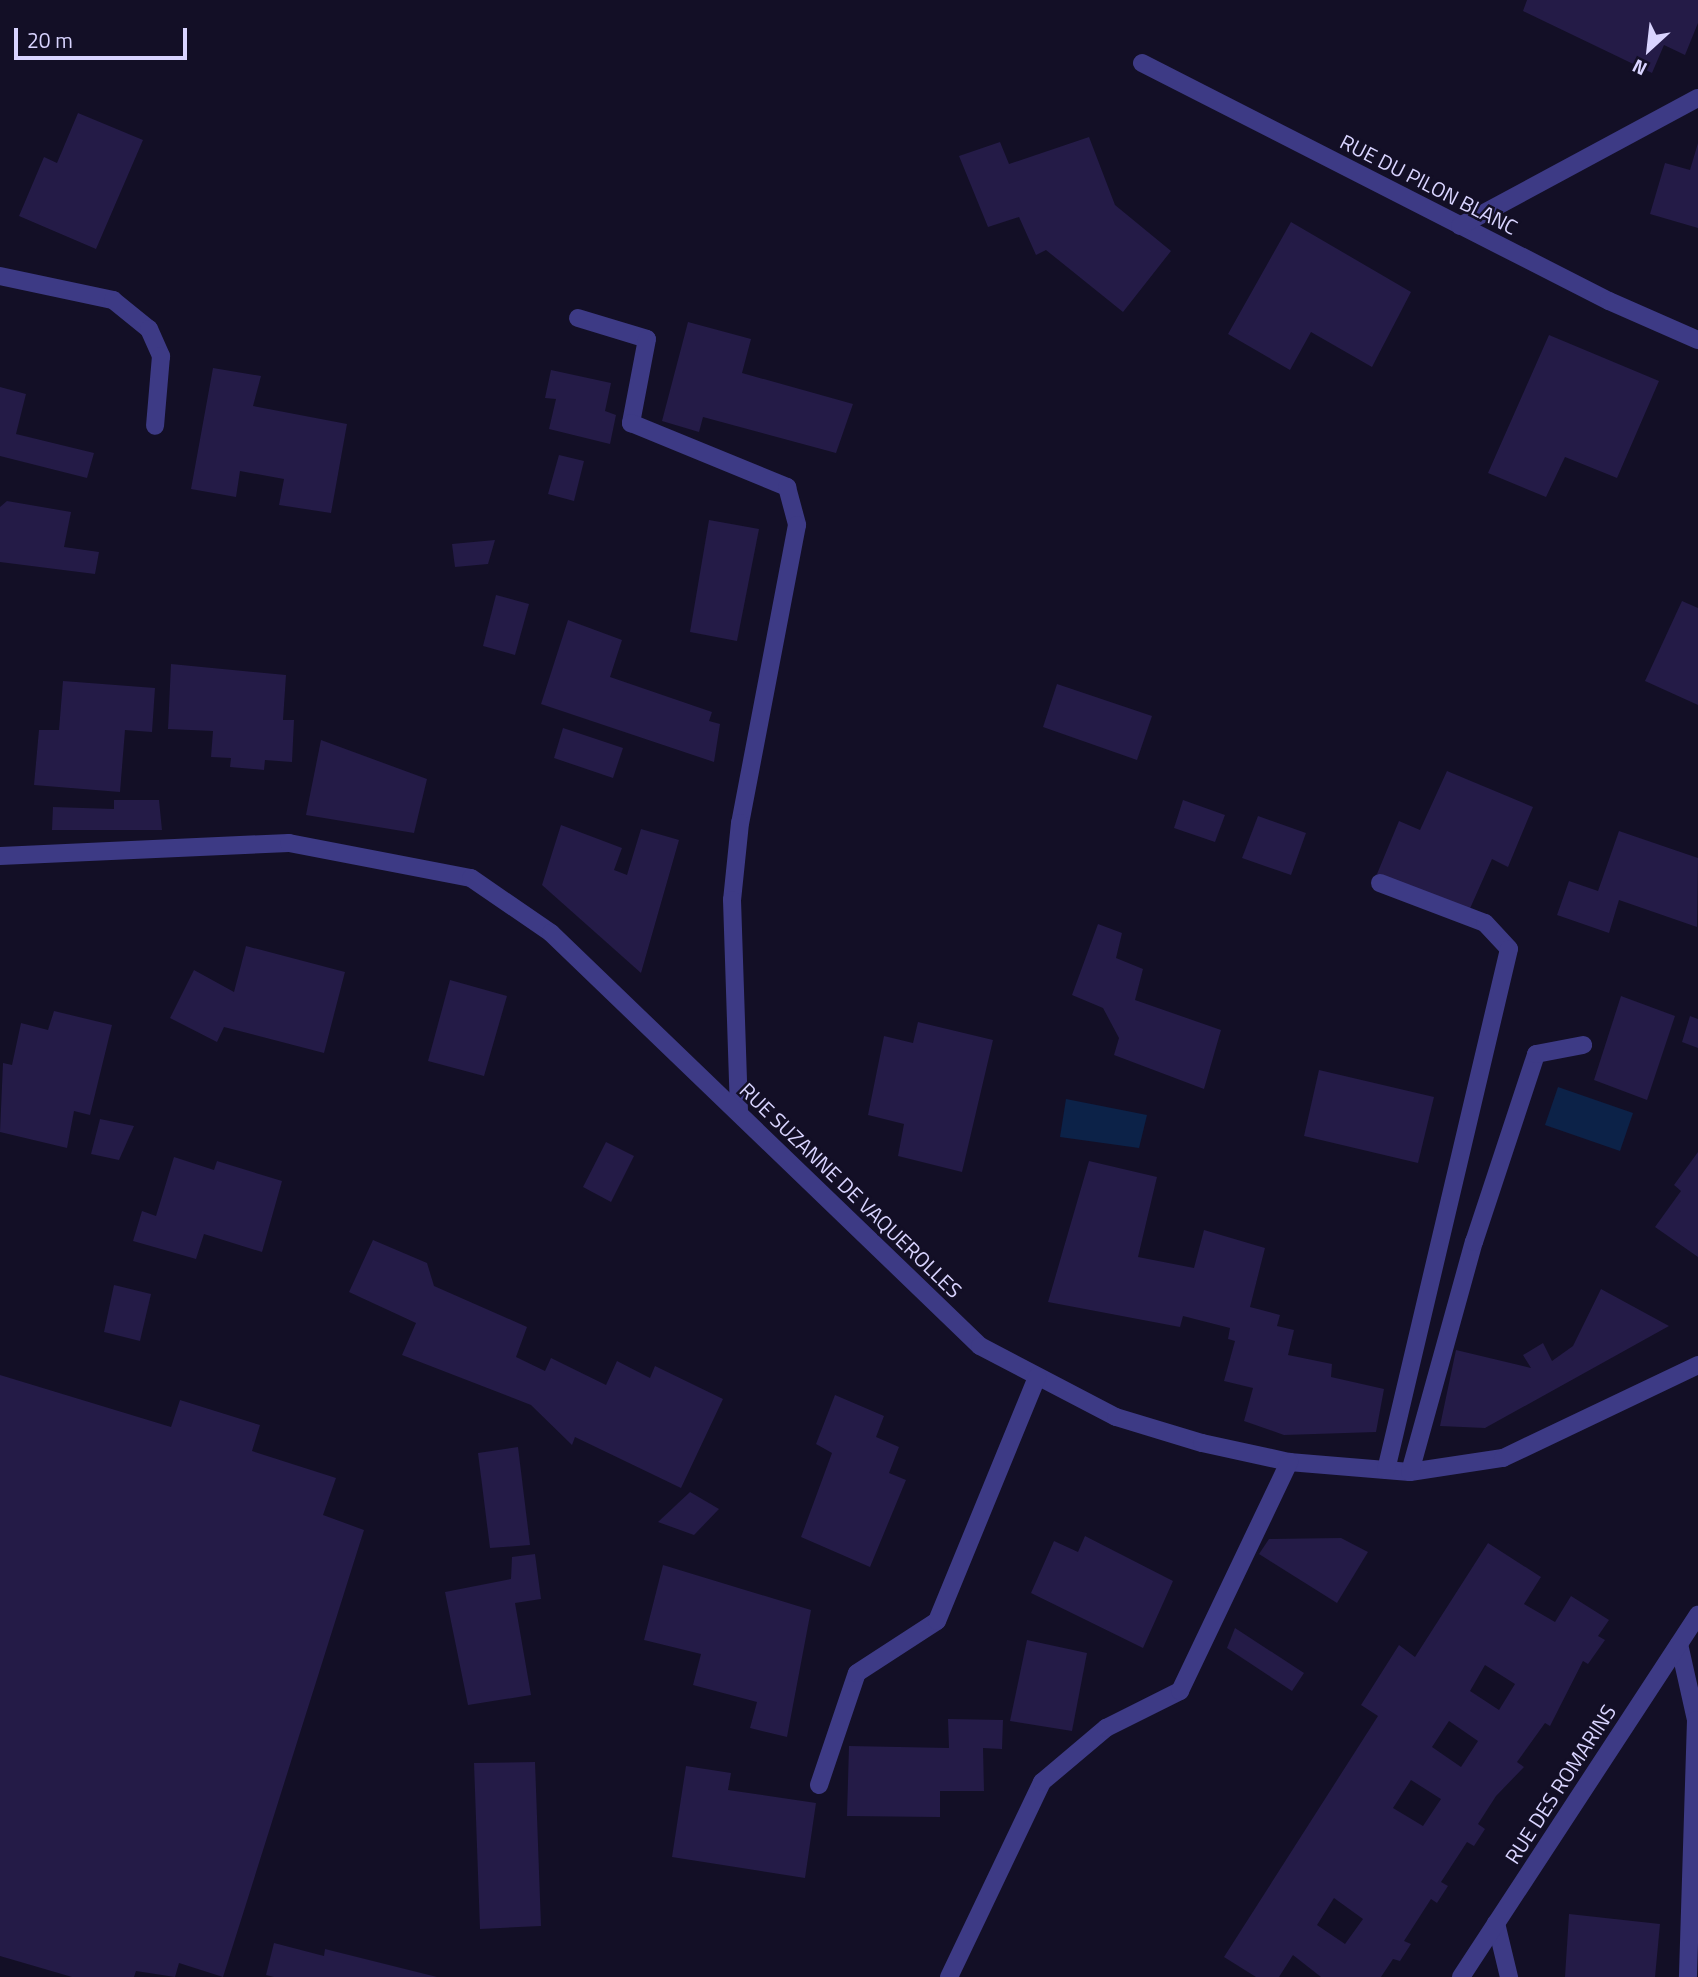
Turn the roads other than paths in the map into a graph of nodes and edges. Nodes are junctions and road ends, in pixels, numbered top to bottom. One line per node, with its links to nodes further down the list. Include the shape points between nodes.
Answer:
1 (1142, 63): 3 (street, RUE DU PILON BLANC)
2 (1698, 98): 3 (street)
3 (1460, 226): 6 (street, RUE DU PILON BLANC)
4 (0, 276): 7 (street, via 113,300 149,329 161,356)
5 (578, 318): 11 (street, via 647,339 631,423 787,487 797,525 740,823 732,900)
6 (1698, 340)
7 (155, 426)
8 (0, 856): 11 (street, RUE SUZANNE DE VAQUEROLLES, via 289,843 471,878 551,933)
9 (1380, 883): 15 (street, via 1485,923 1509,949)
10 (1583, 1045): 16 (street, via 1536,1054 1474,1242)
11 (739, 1113): 13 (street, RUE SUZANNE DE VAQUEROLLES, via 980,1346)
12 (1698, 1365): 16 (street, RUE SUZANNE DE VAQUEROLLES, via 1503,1458)
13 (1037, 1377): 14 (street, RUE SUZANNE DE VAQUEROLLES, via 1116,1417); 19 (street, via 937,1621 857,1673)
14 (1289, 1462): 15 (street, RUE SUZANNE DE VAQUEROLLES); 21 (street, via 1180,1690 1106,1728 1042,1782)
15 (1386, 1470): 16 (street, RUE SUZANNE DE VAQUEROLLES)
16 (1410, 1472)
17 (1698, 1615): 18 (street, RUE DES ROMARINS)
18 (1679, 1644): 20 (street, RUE DES ROMARINS); 24 (street, via 1696,1720)
19 (819, 1785)
20 (1496, 1923): 22 (street, RUE DES ROMARINS); 23 (street)
21 (949, 1977)
22 (1461, 1977)
23 (1509, 1977)
24 (1688, 1977)

